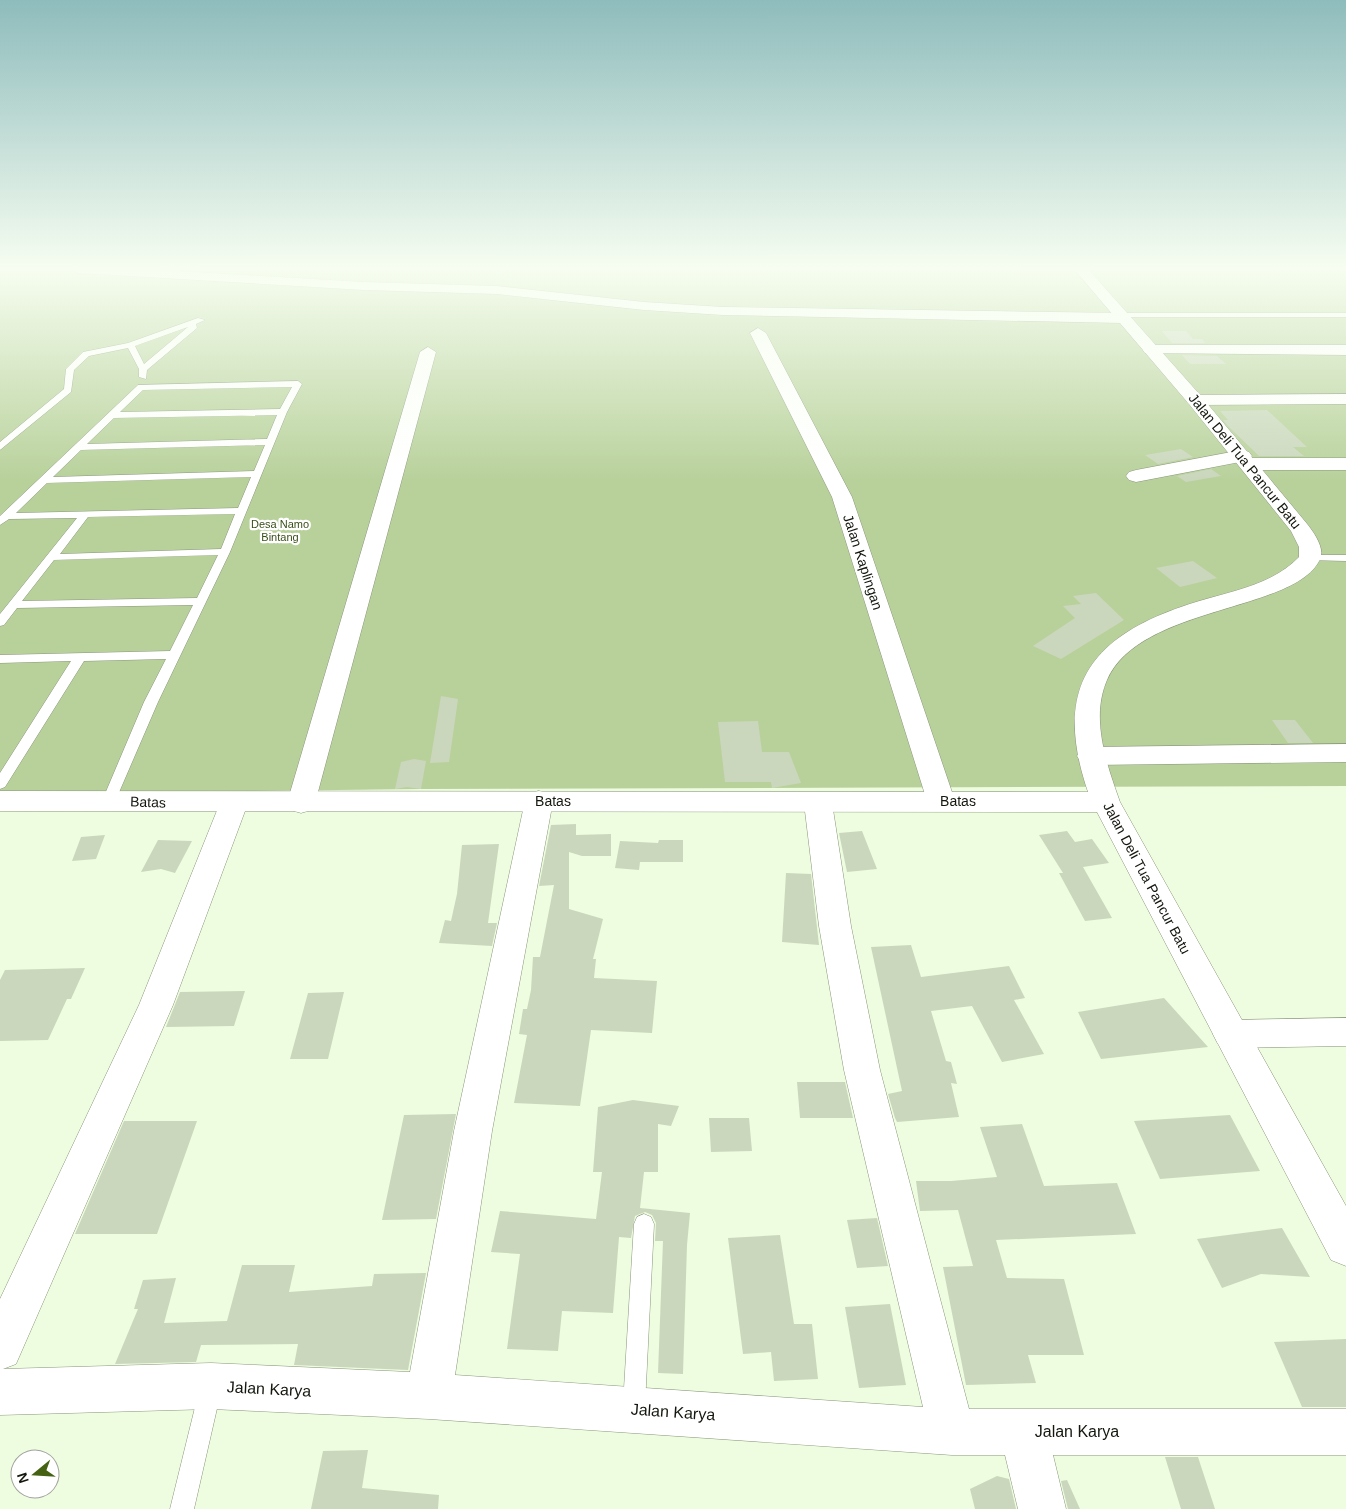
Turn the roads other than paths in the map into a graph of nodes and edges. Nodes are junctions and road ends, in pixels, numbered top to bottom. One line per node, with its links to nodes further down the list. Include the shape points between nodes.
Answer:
1 (146, 339): 5 (lane)
2 (178, 339): 9 (lane)
3 (761, 339): 42 (street, Jalan Kaplingan, via 842,497)
4 (1142, 339): 6 (street, Jalan Deli Tua Pancur Batu)
5 (130, 345): 9 (lane); 16 (lane, via 86,354 70,369 68,390)
6 (1151, 350): 7 (street); 12 (street, Jalan Deli Tua Pancur Batu)
7 (1346, 350)
8 (428, 352): 45 (street)
9 (143, 369): 10 (lane)
10 (144, 387): 13 (lane, via 298,384); 14 (lane)
11 (1346, 399): 12 (street)
12 (1195, 400): 18 (street, Jalan Deli Tua Pancur Batu)
13 (283, 412): 14 (lane); 15 (lane)
14 (112, 415): 17 (lane)
15 (271, 442): 17 (lane); 20 (lane)
16 (0, 447)
17 (77, 447): 22 (lane)
18 (1245, 460): 19 (street); 21 (street); 28 (street, Jalan Deli Tua Pancur Batu, via 1301,529 1310,547)
19 (1346, 464)
20 (259, 474): 22 (lane); 23 (lane)
21 (1136, 476)
22 (43, 480): 25 (lane)
23 (243, 511): 24 (lane); 26 (lane)
24 (86, 514): 25 (lane); 27 (lane)
25 (3, 519)
26 (226, 552): 27 (lane); 30 (lane)
27 (53, 557): 31 (lane)
28 (1310, 558): 29 (lane); 37 (street, Jalan Deli Tua Pancur Batu, via 1302,568 1281,582 1152,628 1110,659 1099,671 1088,703)
29 (1346, 558)
30 (201, 601): 31 (lane); 33 (lane)
31 (14, 605): 32 (lane)
32 (0, 622)
33 (175, 655): 34 (lane); 40 (lane)
34 (80, 657): 35 (lane); 38 (lane)
35 (0, 659)
36 (1346, 753): 37 (street)
37 (1091, 756): 43 (street, Jalan Deli Tua Pancur Batu)
38 (0, 784)
39 (0, 801): 40 (street, Batas)
40 (109, 801): 44 (street, Batas)
41 (539, 801): 45 (street, Batas); 46 (street, Batas); 54 (street, via 473,1130)
42 (942, 801): 43 (street, Batas); 46 (street, Batas)
43 (1106, 802): 48 (street, Jalan Deli Tua Pancur Batu)
44 (234, 803): 45 (street, Batas); 51 (street, via 156,1005)
45 (301, 803)
46 (818, 803): 57 (street, via 835,926 862,1070)
47 (1346, 1032): 48 (street)
48 (1231, 1034): 50 (street, Jalan Deli Tua Pancur Batu)
49 (644, 1224): 55 (lane)
50 (1346, 1246)
51 (0, 1348)
52 (211, 1386): 53 (street, Jalan Karya); 54 (street, Jalan Karya); 59 (lane)
53 (0, 1392)
54 (429, 1396): 55 (street, Jalan Karya)
55 (633, 1410): 57 (street, Jalan Karya)
56 (1023, 1431): 57 (street, Jalan Karya); 58 (street, Jalan Karya); 60 (street)
57 (952, 1432)
58 (1346, 1432)
59 (182, 1509)
60 (1042, 1509)

